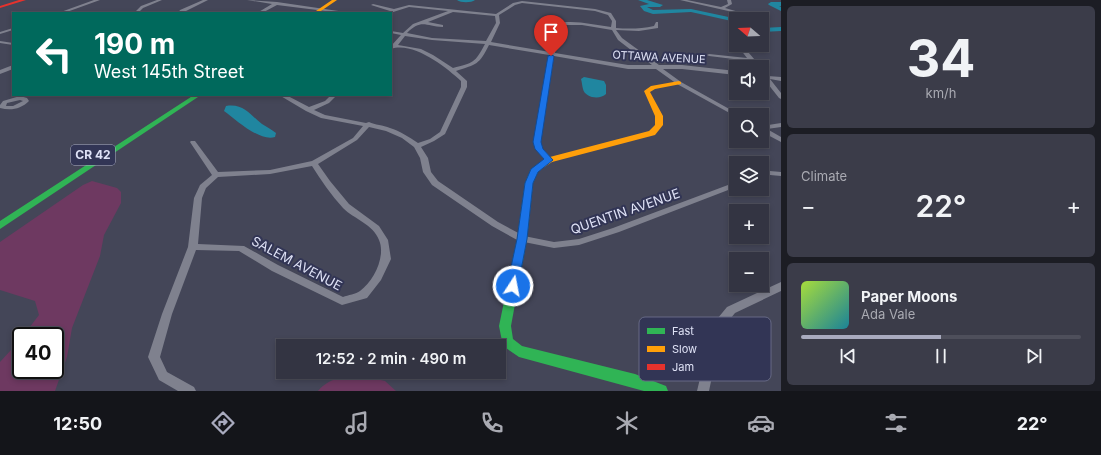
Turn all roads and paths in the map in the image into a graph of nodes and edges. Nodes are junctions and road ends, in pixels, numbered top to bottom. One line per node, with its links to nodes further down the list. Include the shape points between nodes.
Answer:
1 (24, 0): 12 (main road)
2 (98, 0): 18 (street)
3 (160, 0): 15 (street)
4 (206, 0): 19 (street)
5 (249, 0): 10 (street)
6 (335, 0): 16 (main road)
7 (342, 0): 16 (main road)
8 (682, 0): 13 (street)
9 (729, 0): 13 (street, via 730,4)
10 (277, 3): 16 (street); 20 (street)
11 (373, 5): 14 (street)
12 (0, 7)
13 (722, 8): 23 (street)
14 (392, 10): 17 (street, via 409,6); 22 (street)
15 (138, 11)
16 (322, 11): 21 (street)
17 (451, 11): 24 (street); 25 (street)
18 (63, 12)
19 (182, 12)
20 (261, 12)
21 (336, 12)
22 (388, 12)
23 (737, 12)
24 (497, 15): 28 (street, via 522,2 595,10 610,14 614,21); 34 (street, via 498,23)
25 (423, 22): 27 (street); 32 (street)
26 (657, 23): 28 (street, via 656,27 650,29)
27 (441, 26)
28 (612, 28): 37 (street, via 620,39); 40 (street, via 561,24 555,27)
29 (12, 29): 31 (street)
30 (392, 32): 32 (street, OTTAWA AVENUE)
31 (0, 33)
32 (402, 35): 34 (street, OTTAWA AVENUE); 36 (street)
33 (0, 42): 35 (street)
34 (488, 42): 40 (street, OTTAWA AVENUE); 45 (street, via 480,58 473,64)
35 (12, 44)
36 (393, 47): 45 (street, via 419,50)
37 (636, 50): 38 (street); 44 (street)
38 (615, 51)
39 (746, 52): 42 (street)
40 (551, 54): 44 (street, OTTAWA AVENUE, via 628,67); 66 (street, via 537,142 539,149)
41 (709, 55): 42 (street)
42 (753, 60)
43 (12, 68): 46 (street)
44 (658, 68): 47 (street, OTTAWA AVENUE, via 698,68); 50 (street)
45 (452, 70): 65 (street, via 464,81 464,87 443,133)
46 (0, 72)
47 (729, 72)
48 (769, 78): 49 (street)
49 (781, 79)
50 (679, 83): 58 (street); 66 (main road, via 658,85 647,90 659,116 659,126 652,133)
51 (769, 83): 56 (street)
52 (185, 96): 72 (main road, CR 42)
53 (196, 96): 73 (main road, CR 42)
54 (284, 96): 57 (street, QUENTIN AVENUE)
55 (333, 96): 57 (street, via 327,102)
56 (781, 97)
57 (308, 110): 59 (street, QUENTIN AVENUE, via 323,117)
58 (729, 111)
59 (369, 124): 65 (street, QUENTIN AVENUE, via 388,128); 67 (street, via 355,139)
60 (781, 125): 61 (street)
61 (769, 128)
62 (769, 133): 63 (street)
63 (781, 140)
64 (192, 142): 70 (street)
65 (416, 146): 74 (street, QUENTIN AVENUE, via 424,158 427,172 435,183 495,224)
66 (549, 160): 74 (main road, via 534,171 529,183)
67 (314, 163): 70 (street, via 270,172); 75 (street, SALEM AVENUE, via 346,206 376,228 384,240 386,259 378,277 362,295 342,301 240,248)
68 (769, 173): 69 (street)
69 (781, 174)
70 (216, 175): 75 (street, via 203,187 198,198)
71 (729, 187): 74 (street, QUENTIN AVENUE, via 578,242 554,245)
72 (0, 215)
73 (0, 226)
74 (522, 239): 80 (main road, via 505,326 507,342 519,351 635,381)
75 (193, 247): 79 (street, via 166,314 154,356 162,376)
76 (781, 286): 77 (street, via 731,310)
77 (725, 317)
78 (705, 381): 81 (street)
79 (190, 391)
80 (661, 391)
81 (703, 391)

